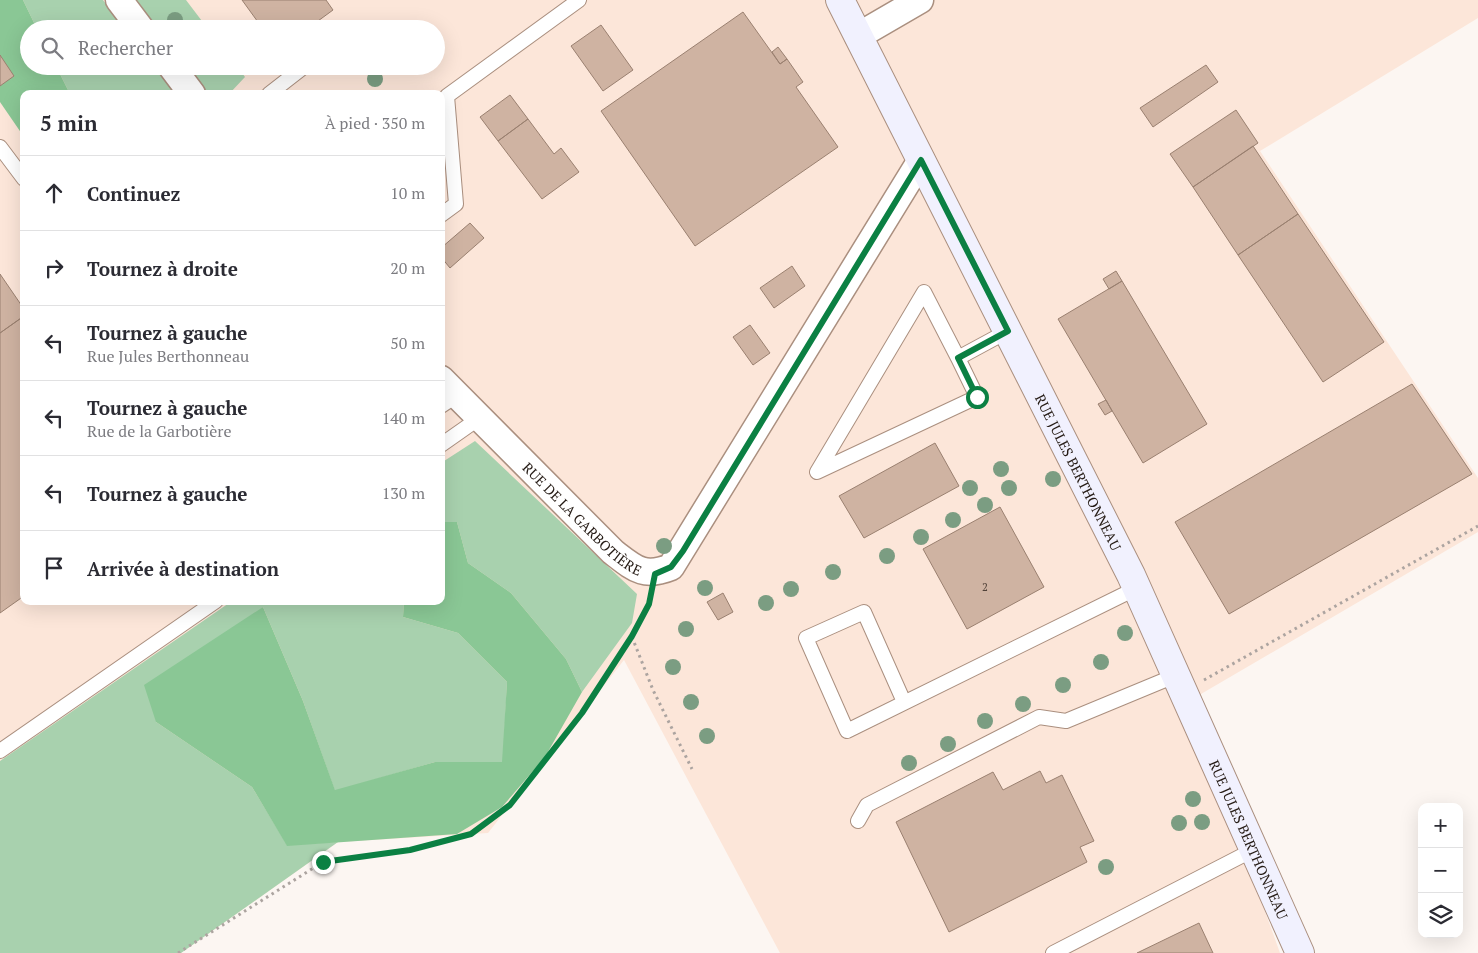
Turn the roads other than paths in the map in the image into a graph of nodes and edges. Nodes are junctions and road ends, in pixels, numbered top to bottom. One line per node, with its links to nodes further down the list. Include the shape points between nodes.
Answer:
1 (119, 0): 5 (street)
2 (579, 0): 14 (lane, via 447,96 456,204)
3 (840, 0): 6 (main road, RUE JULES BERTHONNEAU)
4 (920, 0): 6 (street)
5 (134, 20)
6 (858, 36): 12 (main road, RUE JULES BERTHONNEAU)
7 (178, 75): 9 (street)
8 (293, 75): 10 (lane)
9 (189, 90)
10 (274, 90)
11 (0, 146): 13 (lane)
12 (921, 160): 15 (main road, RUE JULES BERTHONNEAU); 18 (street, RUE DE LA GARBOTIÈRE, via 671,567 655,574 634,568 613,552)
13 (20, 174)
14 (445, 212)
15 (1008, 331): 16 (lane); 20 (main road, RUE JULES BERTHONNEAU)
16 (958, 358): 16 (lane, via 977,397 817,472 924,292)
17 (446, 394): 18 (street, RUE DE LA GARBOTIÈRE)
18 (478, 419): 19 (lane)
19 (445, 442)
20 (1137, 588): 22 (main road, RUE JULES BERTHONNEAU); 23 (lane)
21 (210, 605): 24 (lane)
22 (1181, 683): 25 (lane, via 1066,721 1039,717 866,805); 26 (main road, RUE JULES BERTHONNEAU)
23 (904, 702): 23 (lane, via 847,731 806,638 864,612)
24 (0, 751)
25 (858, 821)
26 (1255, 849): 27 (lane); 28 (main road, RUE JULES BERTHONNEAU)
27 (1053, 953)
28 (1300, 953)

